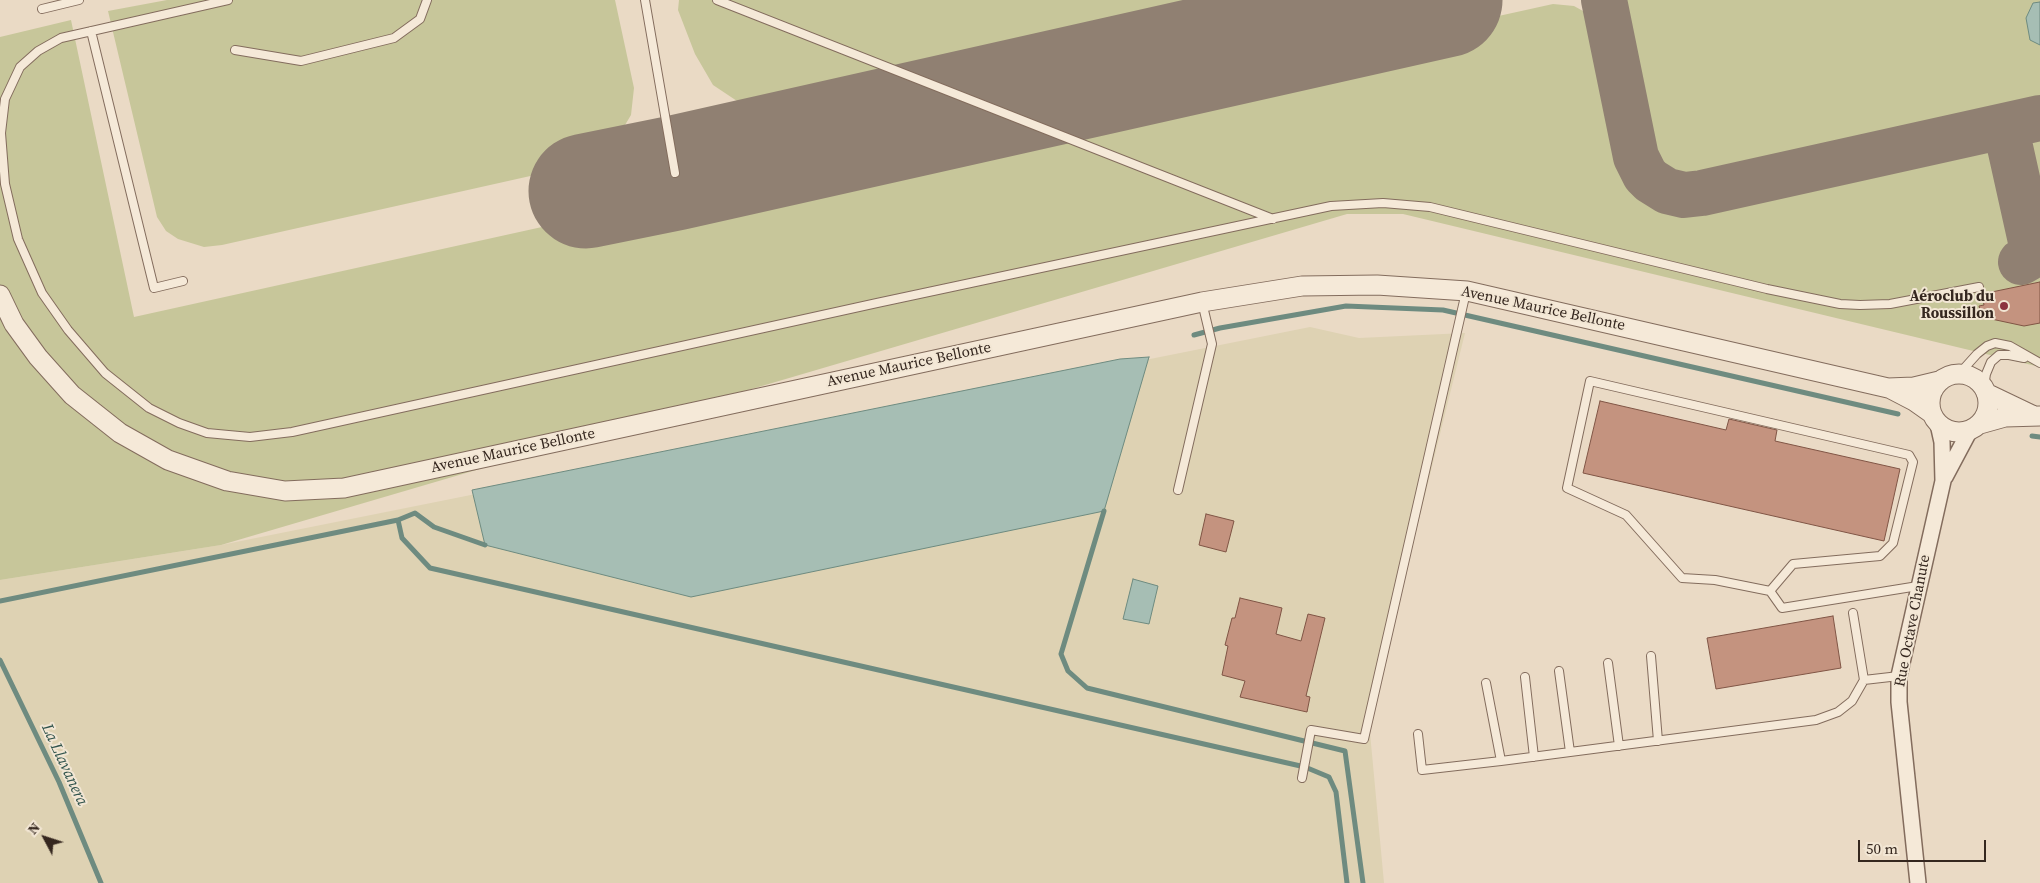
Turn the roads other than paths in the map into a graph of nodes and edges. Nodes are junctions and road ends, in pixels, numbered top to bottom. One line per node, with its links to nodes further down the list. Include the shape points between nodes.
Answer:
1 (79, 0): 6 (lane)
2 (228, 0): 7 (lane)
3 (427, 0): 8 (lane, via 420,19 394,38 301,61)
4 (645, 0): 9 (lane)
5 (717, 0): 10 (lane)
6 (42, 9)
7 (92, 31): 10 (lane, via 61,38 38,51 20,66 5,99 1,133 5,184 18,240 42,293 105,373 149,408 207,433 250,437 292,432); 11 (lane, via 154,288)
8 (235, 50)
9 (675, 173)
10 (1273, 219): 12 (lane, via 1331,206 1383,203 1430,207 1840,304 1890,304)
11 (183, 281)
12 (1978, 287)
13 (0, 296): 15 (street, Avenue Maurice Bellonte, via 14,324 38,357 72,395 120,433 168,460 227,481 285,490 344,488)
14 (1465, 297): 15 (street, Avenue Maurice Bellonte, via 1377,285 1302,286); 20 (street, Avenue Maurice Bellonte); 43 (lane, via 1364,738 1312,730)
15 (1202, 302): 26 (lane, via 1211,342)
16 (2031, 360): 17 (lane); 18 (lane, via 2010,346 1995,343 1977,354); 21 (lane, via 1999,355 1986,374)
17 (2040, 363)
18 (1959, 374): 19 (street); 21 (street, via 1977,380)
19 (1939, 381): 20 (street, Avenue Maurice Bellonte, via 1914,387); 23 (street, via 1930,396)
20 (1888, 388): 23 (street, Avenue Maurice Bellonte, via 1914,401)
21 (1985, 390): 22 (street); 24 (street, via 1987,409)
22 (2036, 416): 24 (street, via 2005,417)
23 (1935, 419): 24 (street, via 1953,432); 25 (street, Rue Octave Chanute, via 1942,442)
24 (1975, 427): 25 (street, Rue Octave Chanute)
25 (1943, 480): 27 (street, Rue Octave Chanute)
26 (1178, 490)
27 (1918, 586): 28 (lane, via 1782,608); 33 (street, Rue Octave Chanute)
28 (1770, 591): 28 (lane, via 1715,580 1682,578 1626,515 1567,488 1590,381 1909,454 1913,462 1893,542 1880,556 1793,564)
29 (1853, 613): 35 (lane)
30 (1651, 656): 38 (lane)
31 (1608, 663): 39 (lane)
32 (1559, 671): 40 (lane)
33 (1899, 676): 35 (lane); 44 (street, Rue Octave Chanute)
34 (1524, 677): 41 (lane)
35 (1864, 680): 38 (lane, via 1852,701 1838,712 1816,720)
36 (1486, 683): 42 (lane)
37 (1418, 734): 42 (lane, via 1422,770)
38 (1658, 741): 39 (lane)
39 (1619, 746): 40 (lane)
40 (1570, 752): 41 (lane)
41 (1534, 757): 42 (lane)
42 (1501, 761)
43 (1302, 778)
44 (1918, 883)

